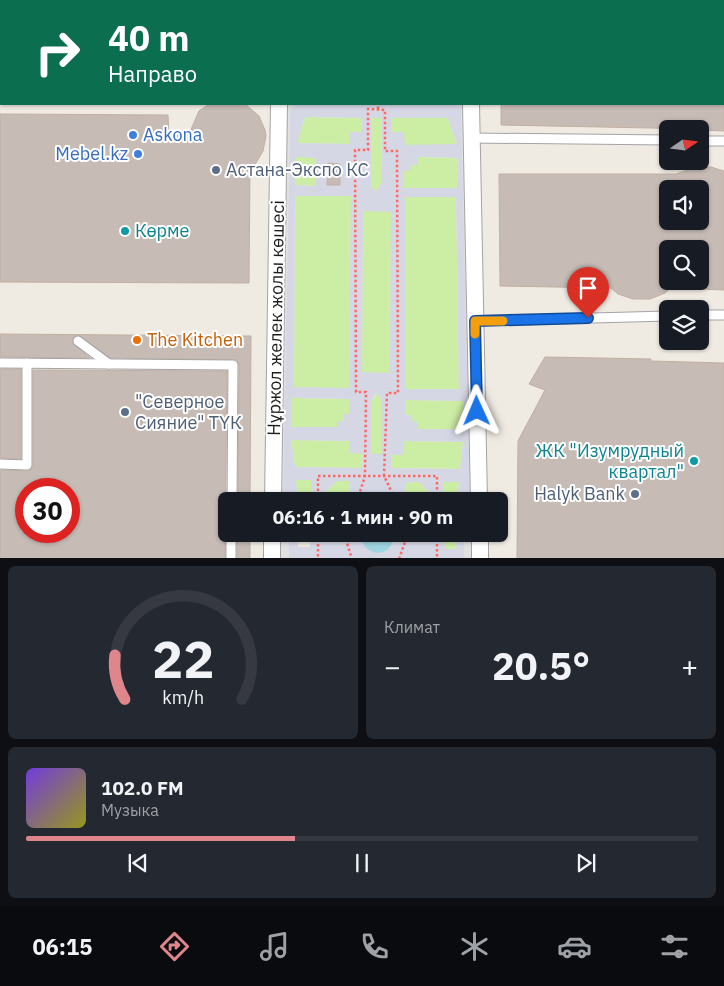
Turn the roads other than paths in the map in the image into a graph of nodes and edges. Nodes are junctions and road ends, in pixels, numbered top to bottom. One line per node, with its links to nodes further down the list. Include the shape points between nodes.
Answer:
1 (278, 105): 17 (street, Нұржол желек жолы көшесі)
2 (471, 105): 3 (street)
3 (472, 138): 4 (lane); 10 (street)
4 (659, 140)
5 (709, 140): 6 (lane)
6 (724, 141)
7 (709, 315): 8 (lane)
8 (724, 315)
9 (659, 316): 10 (lane)
10 (475, 321): 18 (street)
11 (78, 341): 14 (lane)
12 (0, 363): 13 (lane)
13 (28, 363): 14 (lane); 15 (lane, via 27,465)
14 (109, 364): 16 (lane, via 232,365)
15 (0, 464)
16 (232, 492)
17 (273, 492)
18 (479, 492)
19 (231, 542): 22 (lane)
20 (272, 542): 23 (street)
21 (480, 542): 24 (street)
22 (231, 558)
23 (272, 558)
24 (480, 558)

